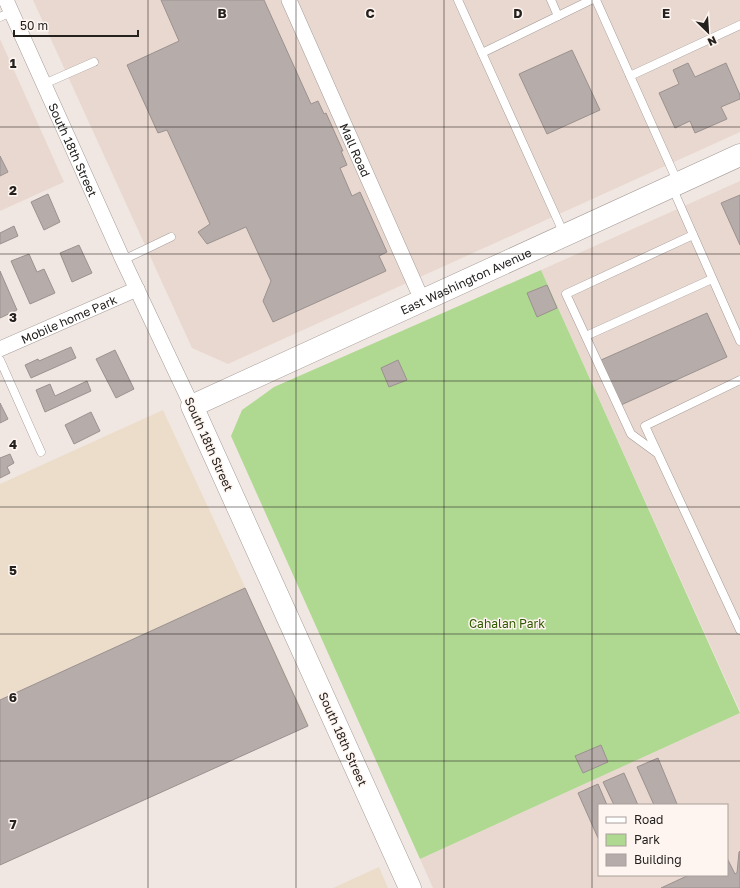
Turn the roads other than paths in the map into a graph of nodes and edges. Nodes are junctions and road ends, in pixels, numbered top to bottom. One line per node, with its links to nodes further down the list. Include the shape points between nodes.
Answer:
1 (289, 0): 21 (street, Mall Road)
2 (458, 0): 9 (lane)
3 (551, 0): 7 (lane)
4 (591, 0): 7 (lane)
5 (596, 0): 11 (lane)
6 (6, 9): 12 (street, South 18th Street)
7 (558, 16): 9 (lane)
8 (740, 25): 11 (lane)
9 (482, 53): 15 (lane)
10 (94, 62): 12 (lane)
11 (630, 76): 14 (lane)
12 (44, 84): 18 (street, South 18th Street)
13 (740, 155): 14 (street, East Washington Avenue)
14 (675, 185): 15 (street, East Washington Avenue); 16 (lane)
15 (565, 235): 21 (street, East Washington Avenue)
16 (693, 235): 19 (lane); 22 (lane, via 566,294)
17 (171, 237): 18 (lane)
18 (123, 260): 20 (street, South 18th Street)
19 (712, 279): 22 (lane); 23 (lane)
20 (137, 289): 24 (street, Mobile home Park); 27 (street, South 18th Street)
21 (422, 300): 27 (street, East Washington Avenue)
22 (586, 336): 29 (lane, via 631,434)
23 (740, 341)
24 (0, 349)
25 (0, 360): 28 (lane)
26 (740, 380): 29 (lane, via 645,426)
27 (192, 406): 31 (street, South 18th Street)
28 (41, 452)
29 (657, 453): 30 (lane)
30 (740, 630)
31 (410, 888)

